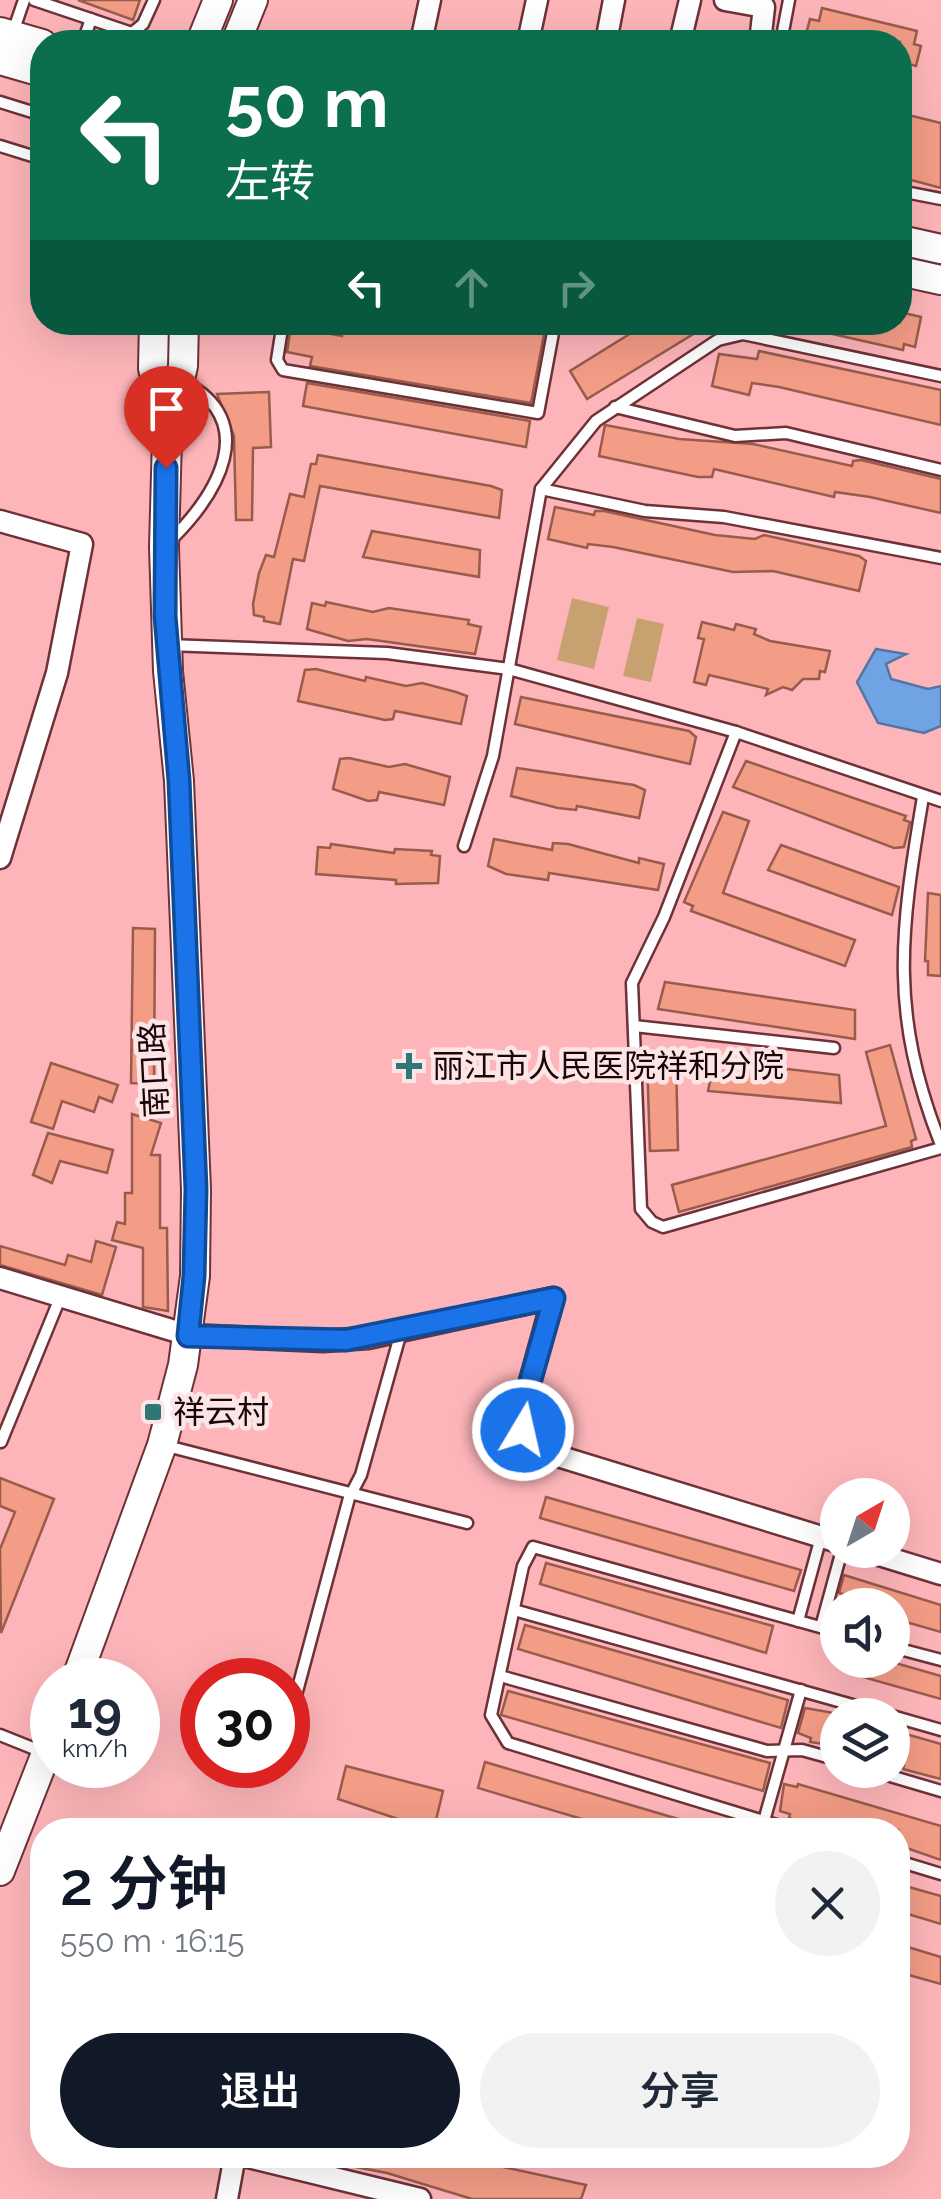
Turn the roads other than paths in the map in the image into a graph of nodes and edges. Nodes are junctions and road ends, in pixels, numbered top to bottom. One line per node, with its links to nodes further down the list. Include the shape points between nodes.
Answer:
1 (24, 0): 24 (lane)
2 (34, 0): 12 (lane)
3 (154, 0): 15 (lane)
4 (218, 0): 16 (main road)
5 (253, 0): 17 (main road)
6 (430, 0): 18 (street)
7 (537, 0): 19 (street)
8 (614, 0): 20 (street)
9 (690, 0): 21 (street)
10 (724, 0): 22 (street, via 764,7)
11 (789, 0): 23 (lane)
12 (90, 19): 13 (lane); 14 (lane)
13 (87, 30)
14 (126, 30)
15 (135, 30)
16 (207, 30)
17 (241, 30)
18 (424, 30)
19 (531, 30)
20 (608, 30)
21 (683, 30)
22 (761, 30)
23 (783, 30)
24 (4, 42): 25 (main road); 26 (main road)
25 (30, 43)
26 (30, 63)
27 (0, 102): 28 (lane)
28 (30, 111)
29 (0, 146): 30 (lane)
30 (30, 156)
31 (912, 193): 32 (lane)
32 (941, 199)
33 (912, 243): 34 (main road)
34 (941, 249)
35 (912, 274): 36 (main road)
36 (941, 280)
37 (154, 335): 46 (main road, 南口路)
38 (183, 335): 44 (main road, 南口路)
39 (281, 335): 40 (lane, via 277,360 283,370 538,413)
40 (553, 335)
41 (739, 335): 45 (lane, via 718,340)
42 (748, 335): 43 (lane)
43 (941, 376)
44 (180, 380): 46 (main road, 南口路); 50 (lane, via 212,400 223,418 224,466 202,508)
45 (615, 407): 47 (lane, via 735,436 786,433); 48 (lane, via 586,430)
46 (167, 438): 50 (main road, 南口路)
47 (941, 470)
48 (540, 489): 51 (lane); 53 (lane)
49 (2, 527): 58 (street, via 82,544 57,674)
50 (164, 547): 52 (main road, 南口路)
51 (941, 558)
52 (167, 644): 53 (lane, via 388,653); 65 (main road, 南口路, via 196,1189)
53 (509, 669): 54 (lane); 57 (lane, via 493,756)
54 (736, 732): 55 (lane); 59 (lane, via 664,918 636,971)
55 (923, 797): 56 (lane); 61 (lane, via 903,913 902,980 912,1057)
56 (941, 801)
57 (464, 846)
58 (0, 858)
59 (634, 1026): 60 (lane); 61 (lane, via 641,1209 658,1226)
60 (834, 1048)
61 (941, 1147)
62 (0, 1278): 63 (street)
63 (60, 1298): 65 (street); 66 (lane)
64 (402, 1331): 65 (street, via 334,1341); 68 (lane); 70 (street, via 554,1298 521,1414 535,1449)
65 (188, 1336): 67 (main road, 南口路)
66 (2, 1442)
67 (162, 1445): 68 (lane); 78 (main road, 南口路)
68 (352, 1494): 69 (lane); 79 (lane)
69 (468, 1523)
70 (820, 1537)
71 (820, 1564): 75 (lane)
72 (910, 1564): 73 (street)
73 (941, 1574)
74 (514, 1610): 75 (lane, via 533,1547); 81 (lane); 82 (lane)
75 (798, 1621): 76 (lane)
76 (820, 1627)
77 (910, 1652): 80 (lane)
78 (84, 1658)
79 (306, 1658)
80 (941, 1660)
81 (500, 1676): 88 (lane, via 767,1751); 93 (lane, via 492,1715 498,1733 514,1747)
82 (801, 1690): 83 (lane); 88 (lane)
83 (828, 1698)
84 (910, 1721): 85 (lane)
85 (941, 1730)
86 (0, 1735): 87 (lane)
87 (30, 1742)
88 (784, 1750): 89 (lane); 94 (lane)
89 (820, 1755)
90 (910, 1782): 92 (lane)
91 (33, 1788): 96 (main road)
92 (941, 1791)
93 (754, 1818)
94 (765, 1818)
95 (910, 1865): 97 (lane)
96 (0, 1871)
97 (941, 1874)
98 (235, 2168): 100 (street)
99 (292, 2168): 101 (street)
100 (227, 2199)
101 (420, 2199)

